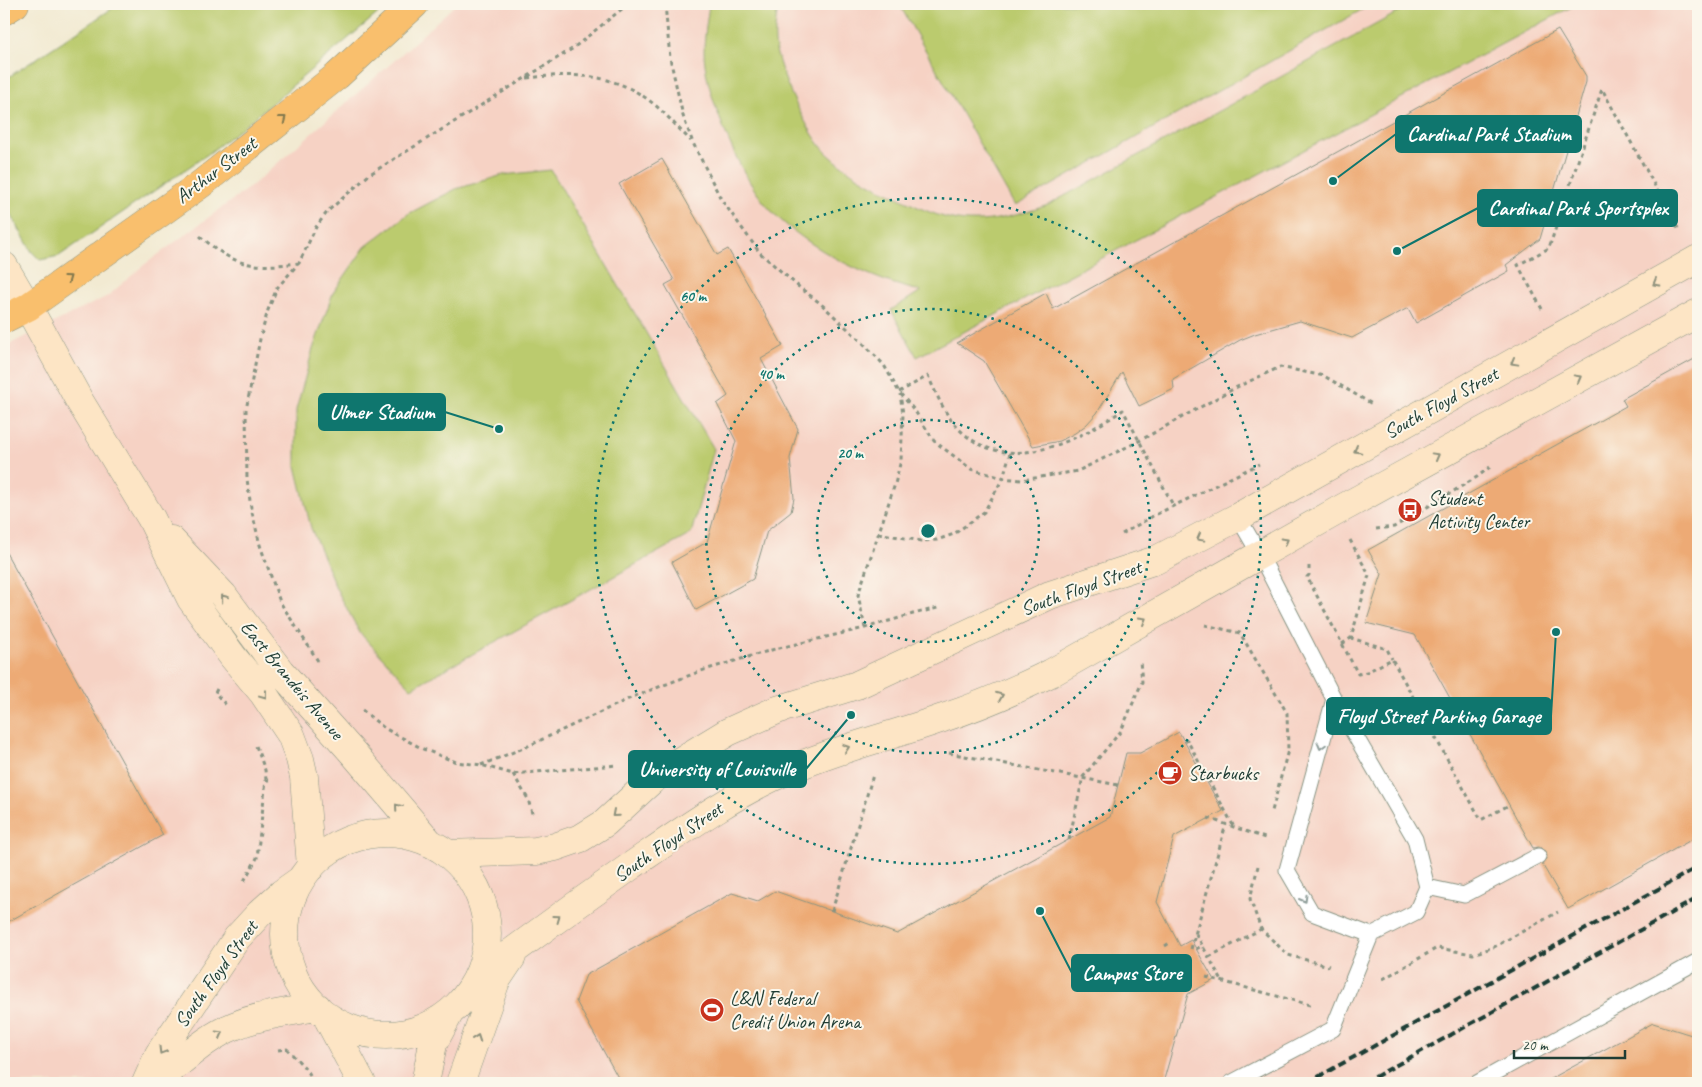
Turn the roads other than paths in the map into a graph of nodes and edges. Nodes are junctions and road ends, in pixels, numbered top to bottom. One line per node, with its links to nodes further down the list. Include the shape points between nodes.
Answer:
1 (15, 4): 3 (main road)
2 (415, 4): 6 (main road, Arthur Street, one-way to 2, via 201,184 337,76)
3 (4, 11)
4 (1698, 259): 9 (street, South Floyd Street, one-way to 9)
5 (4, 266): 6 (street, East Brandeis Avenue)
6 (28, 307): 8 (main road, Arthur Street); 10 (street, East Brandeis Avenue)
7 (1698, 313): 11 (street, South Floyd Street, one-way to 7, via 1346,505)
8 (4, 319)
9 (1238, 517): 11 (lane); 13 (street, South Floyd Street, one-way to 13, via 1156,560 1050,596 857,685 777,710 728,732 656,777 605,823 581,838 536,851)
10 (151, 518): 13 (street, East Brandeis Avenue, one-way to 10, via 280,672 223,595); 15 (street, East Brandeis Avenue, one-way to 15, via 191,599 291,735 304,777)
11 (1260, 556): 12 (lane); 18 (street, South Floyd Street, one-way to 11, via 736,796 789,770 944,718 1051,673)
12 (1334, 699): 16 (lane, via 1415,839); 17 (lane, one-way to 17, via 1287,870 1312,913)
13 (439, 848): 15 (street, South Floyd Street, via 413,837 395,834 359,837 327,852); 20 (street, East Brandeis Avenue, via 464,870 484,910 488,932)
14 (1538, 856): 16 (lane, via 1464,895)
15 (306, 873): 21 (street, via 289,907 287,953 298,982); 23 (street, South Floyd Street, one-way to 23, via 282,892 237,938 159,1054)
16 (1427, 887): 17 (lane, via 1416,912)
17 (1371, 935): 28 (lane, via 1333,1029)
18 (518, 947): 20 (street, South Floyd Street); 27 (street, one-way to 18, via 496,981)
19 (1698, 961): 29 (lane)
20 (478, 977): 22 (street, via 466,997)
21 (321, 1011): 22 (street, via 349,1028 375,1035 401,1034 426,1027); 24 (street, South Floyd Street, one-way to 21, via 212,1038 234,1026 264,1016); 25 (street)
22 (449, 1014): 26 (street, via 433,1044)
23 (146, 1083)
24 (153, 1083)
25 (362, 1083)
26 (425, 1083)
27 (460, 1083)
28 (1231, 1083)
29 (1476, 1083)

